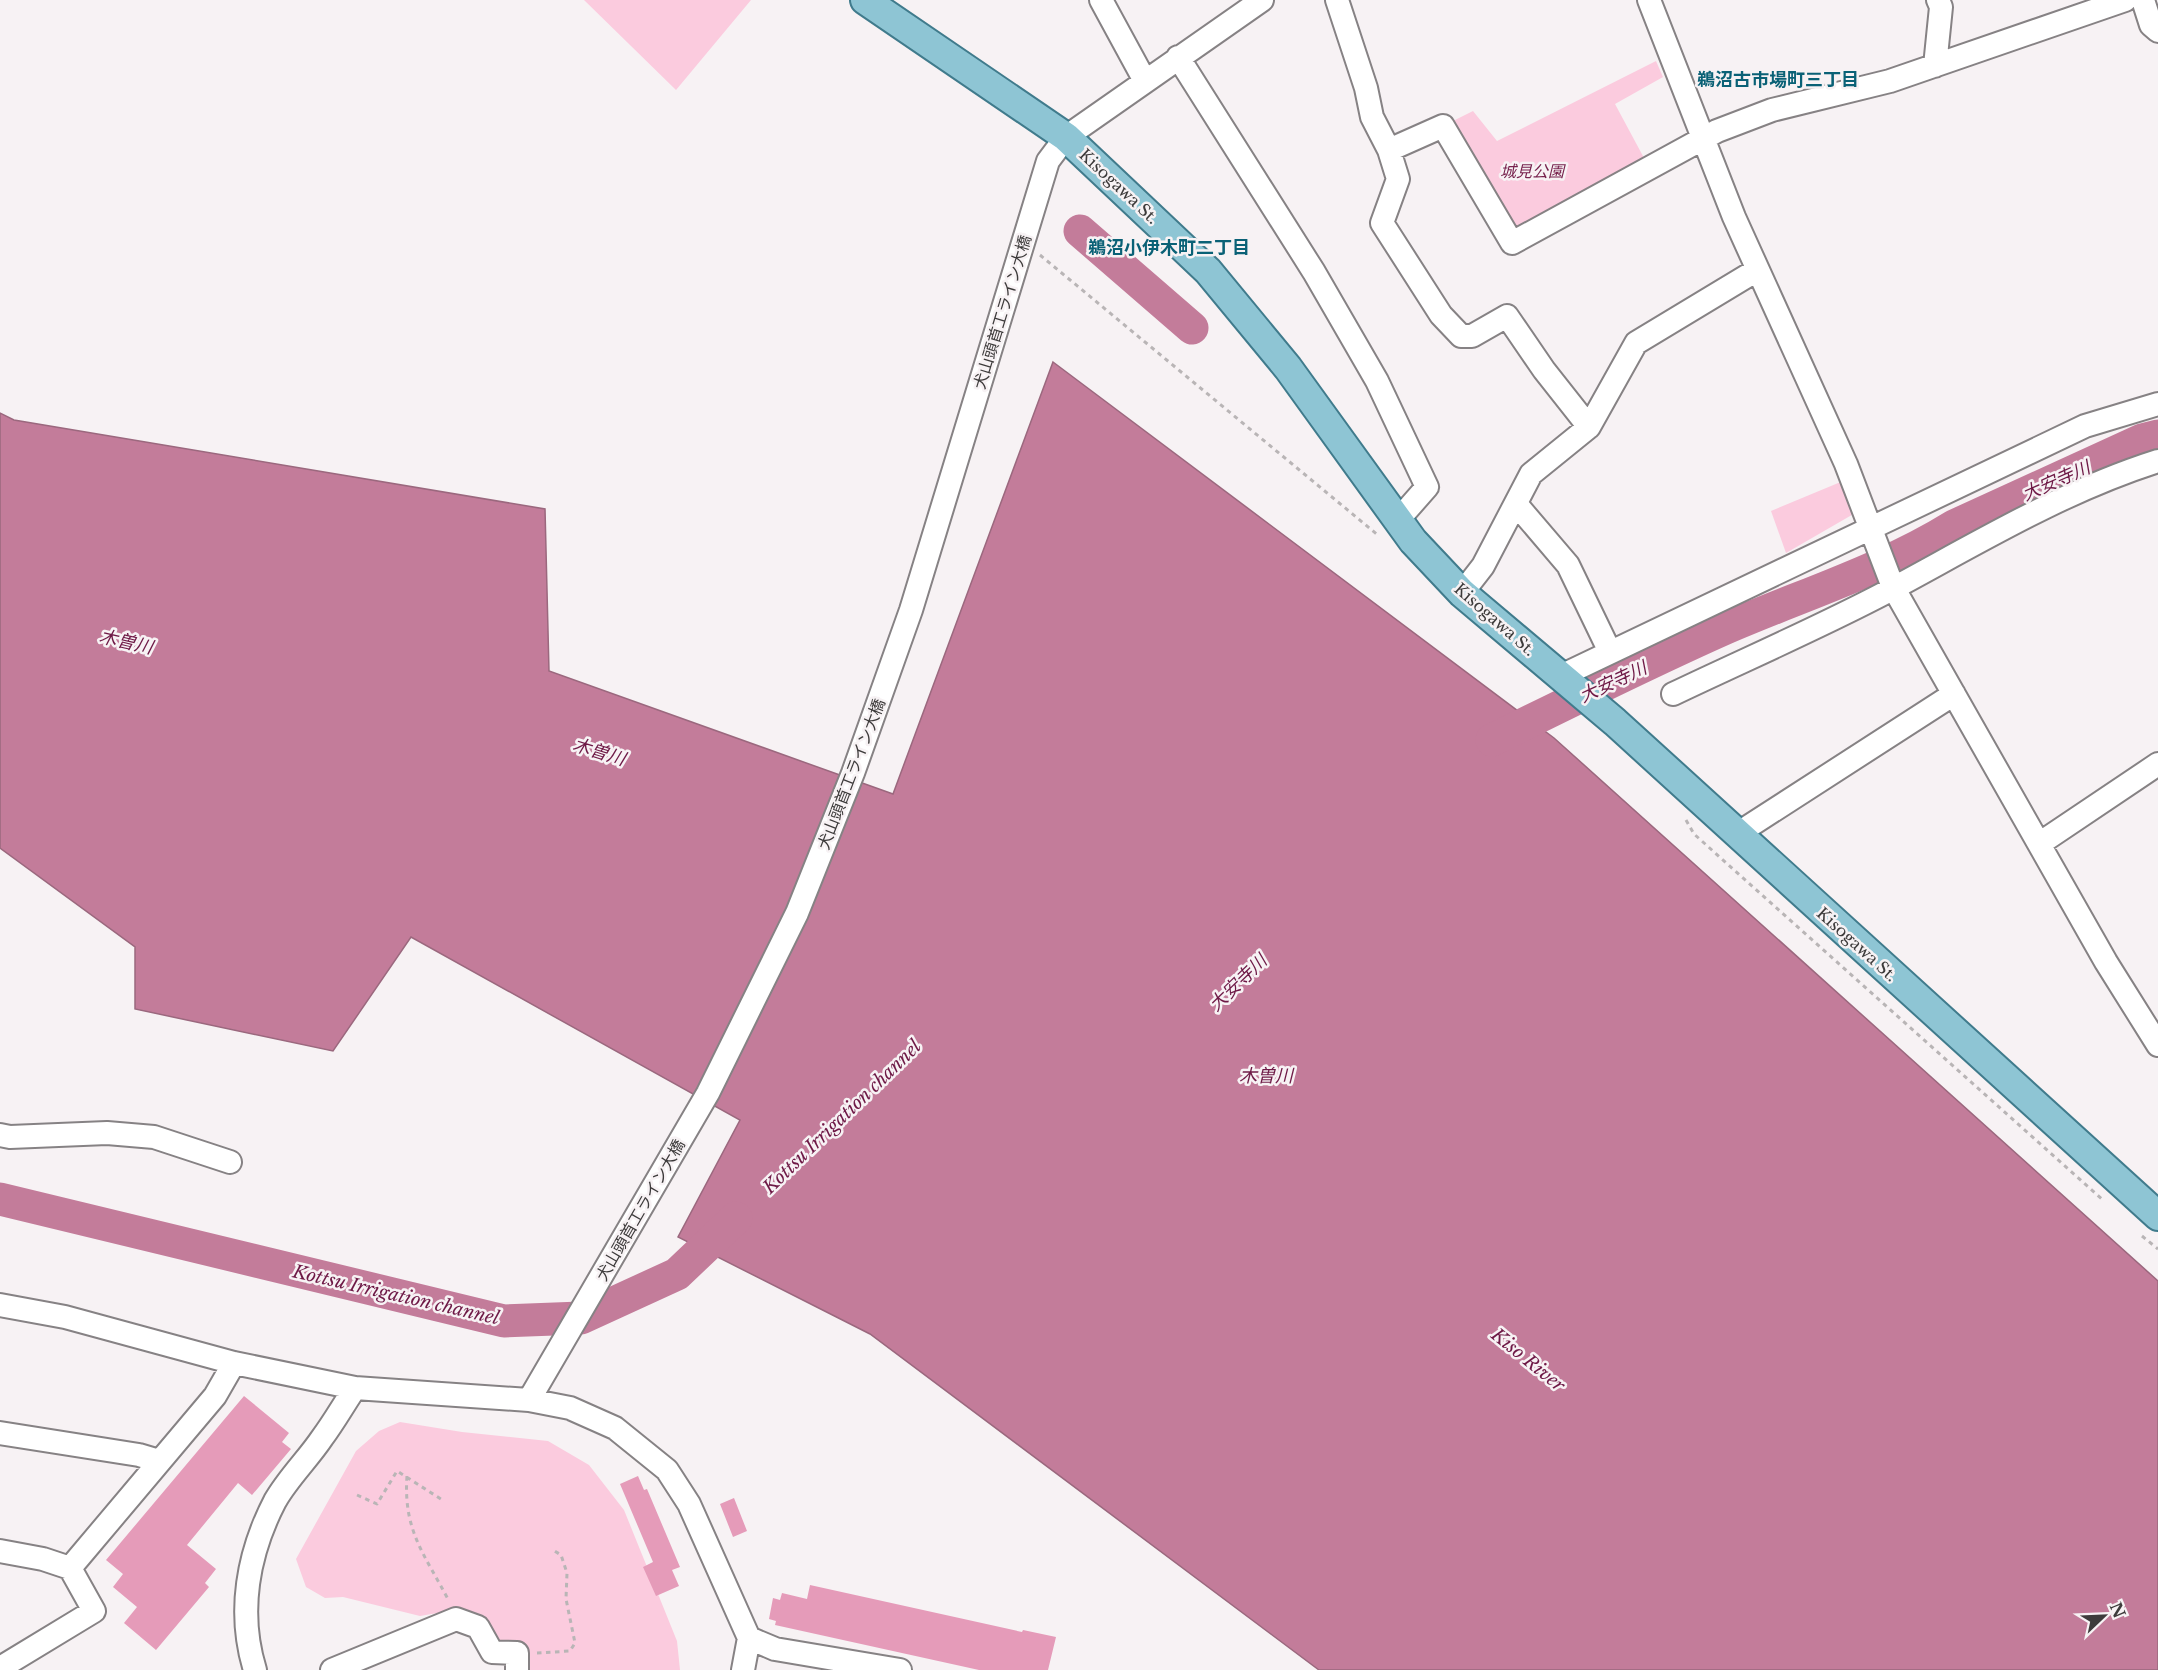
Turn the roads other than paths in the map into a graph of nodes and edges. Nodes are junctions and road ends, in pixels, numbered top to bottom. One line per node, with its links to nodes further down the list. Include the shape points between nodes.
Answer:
1 (1101, 0): 12 (street)
2 (1262, 0): 10 (street, 犬山頭首工ライン大橋)
3 (1337, 0): 15 (street, via 1372,117)
4 (1648, 0): 14 (street)
5 (1938, 0): 11 (street, via 1941,7)
6 (2125, 0): 11 (street)
7 (2143, 0): 9 (street, via 2151,25)
8 (878, 4): 13 (main road, Kisogawa St.)
9 (2158, 31)
10 (1178, 57): 12 (street, 犬山頭首工ライン大橋); 21 (street, via 1314,272 1377,381 1427,487)
11 (1935, 66): 14 (street, via 1772,110)
12 (1145, 81): 13 (street, 犬山頭首工ライン大橋)
13 (1066, 137): 21 (main road, Kisogawa St., via 1208,271 1288,368); 39 (street, 犬山頭首工ライン大橋, via 1042,176 911,610 853,773 797,913 708,1093)
14 (1701, 138): 15 (street, via 1512,243 1443,126); 16 (street)
15 (1389, 150): 18 (street, via 1398,179 1382,222 1441,315 1461,336 1472,336 1507,316)
16 (1757, 270): 18 (street, via 1636,343); 22 (street)
17 (2158, 404): 22 (street, via 2085,426)
18 (1589, 427): 20 (street, via 1531,474)
19 (2158, 462): 23 (street, via 2115,475)
20 (1516, 504): 24 (street, via 1483,566); 25 (street, via 1568,565)
21 (1398, 520): 24 (main road, Kisogawa St.)
22 (1873, 532): 23 (street); 25 (street)
23 (1892, 583): 27 (street); 28 (street)
24 (1462, 593): 26 (main road, Kisogawa St.)
25 (1610, 652): 26 (street)
26 (1565, 680): 30 (main road, Kisogawa St.)
27 (1673, 694)
28 (1954, 694): 30 (street); 31 (street)
29 (2158, 764): 31 (street)
30 (1737, 834): 35 (main road, Kisogawa St.)
31 (2038, 844): 32 (street)
32 (2158, 1045)
33 (0, 1135): 34 (street, via 107,1133 154,1137)
34 (230, 1162)
35 (2158, 1216)
36 (0, 1305): 37 (street, via 65,1317)
37 (234, 1363): 38 (street); 41 (street, via 215,1396)
38 (355, 1388): 39 (street); 47 (street, via 276,1500 258,1541 247,1580 245,1614)
39 (529, 1400): 44 (street, via 570,1408 615,1428 667,1470 689,1504)
40 (0, 1433): 41 (street)
41 (159, 1461): 43 (street)
42 (0, 1551): 43 (street)
43 (70, 1568): 46 (street, via 94,1611)
44 (749, 1638): 49 (street); 50 (street, via 775,1649)
45 (517, 1661): 48 (street, via 492,1652 478,1627 456,1619)
46 (0, 1668)
47 (255, 1670)
48 (332, 1670)
49 (742, 1670)
50 (900, 1670)

